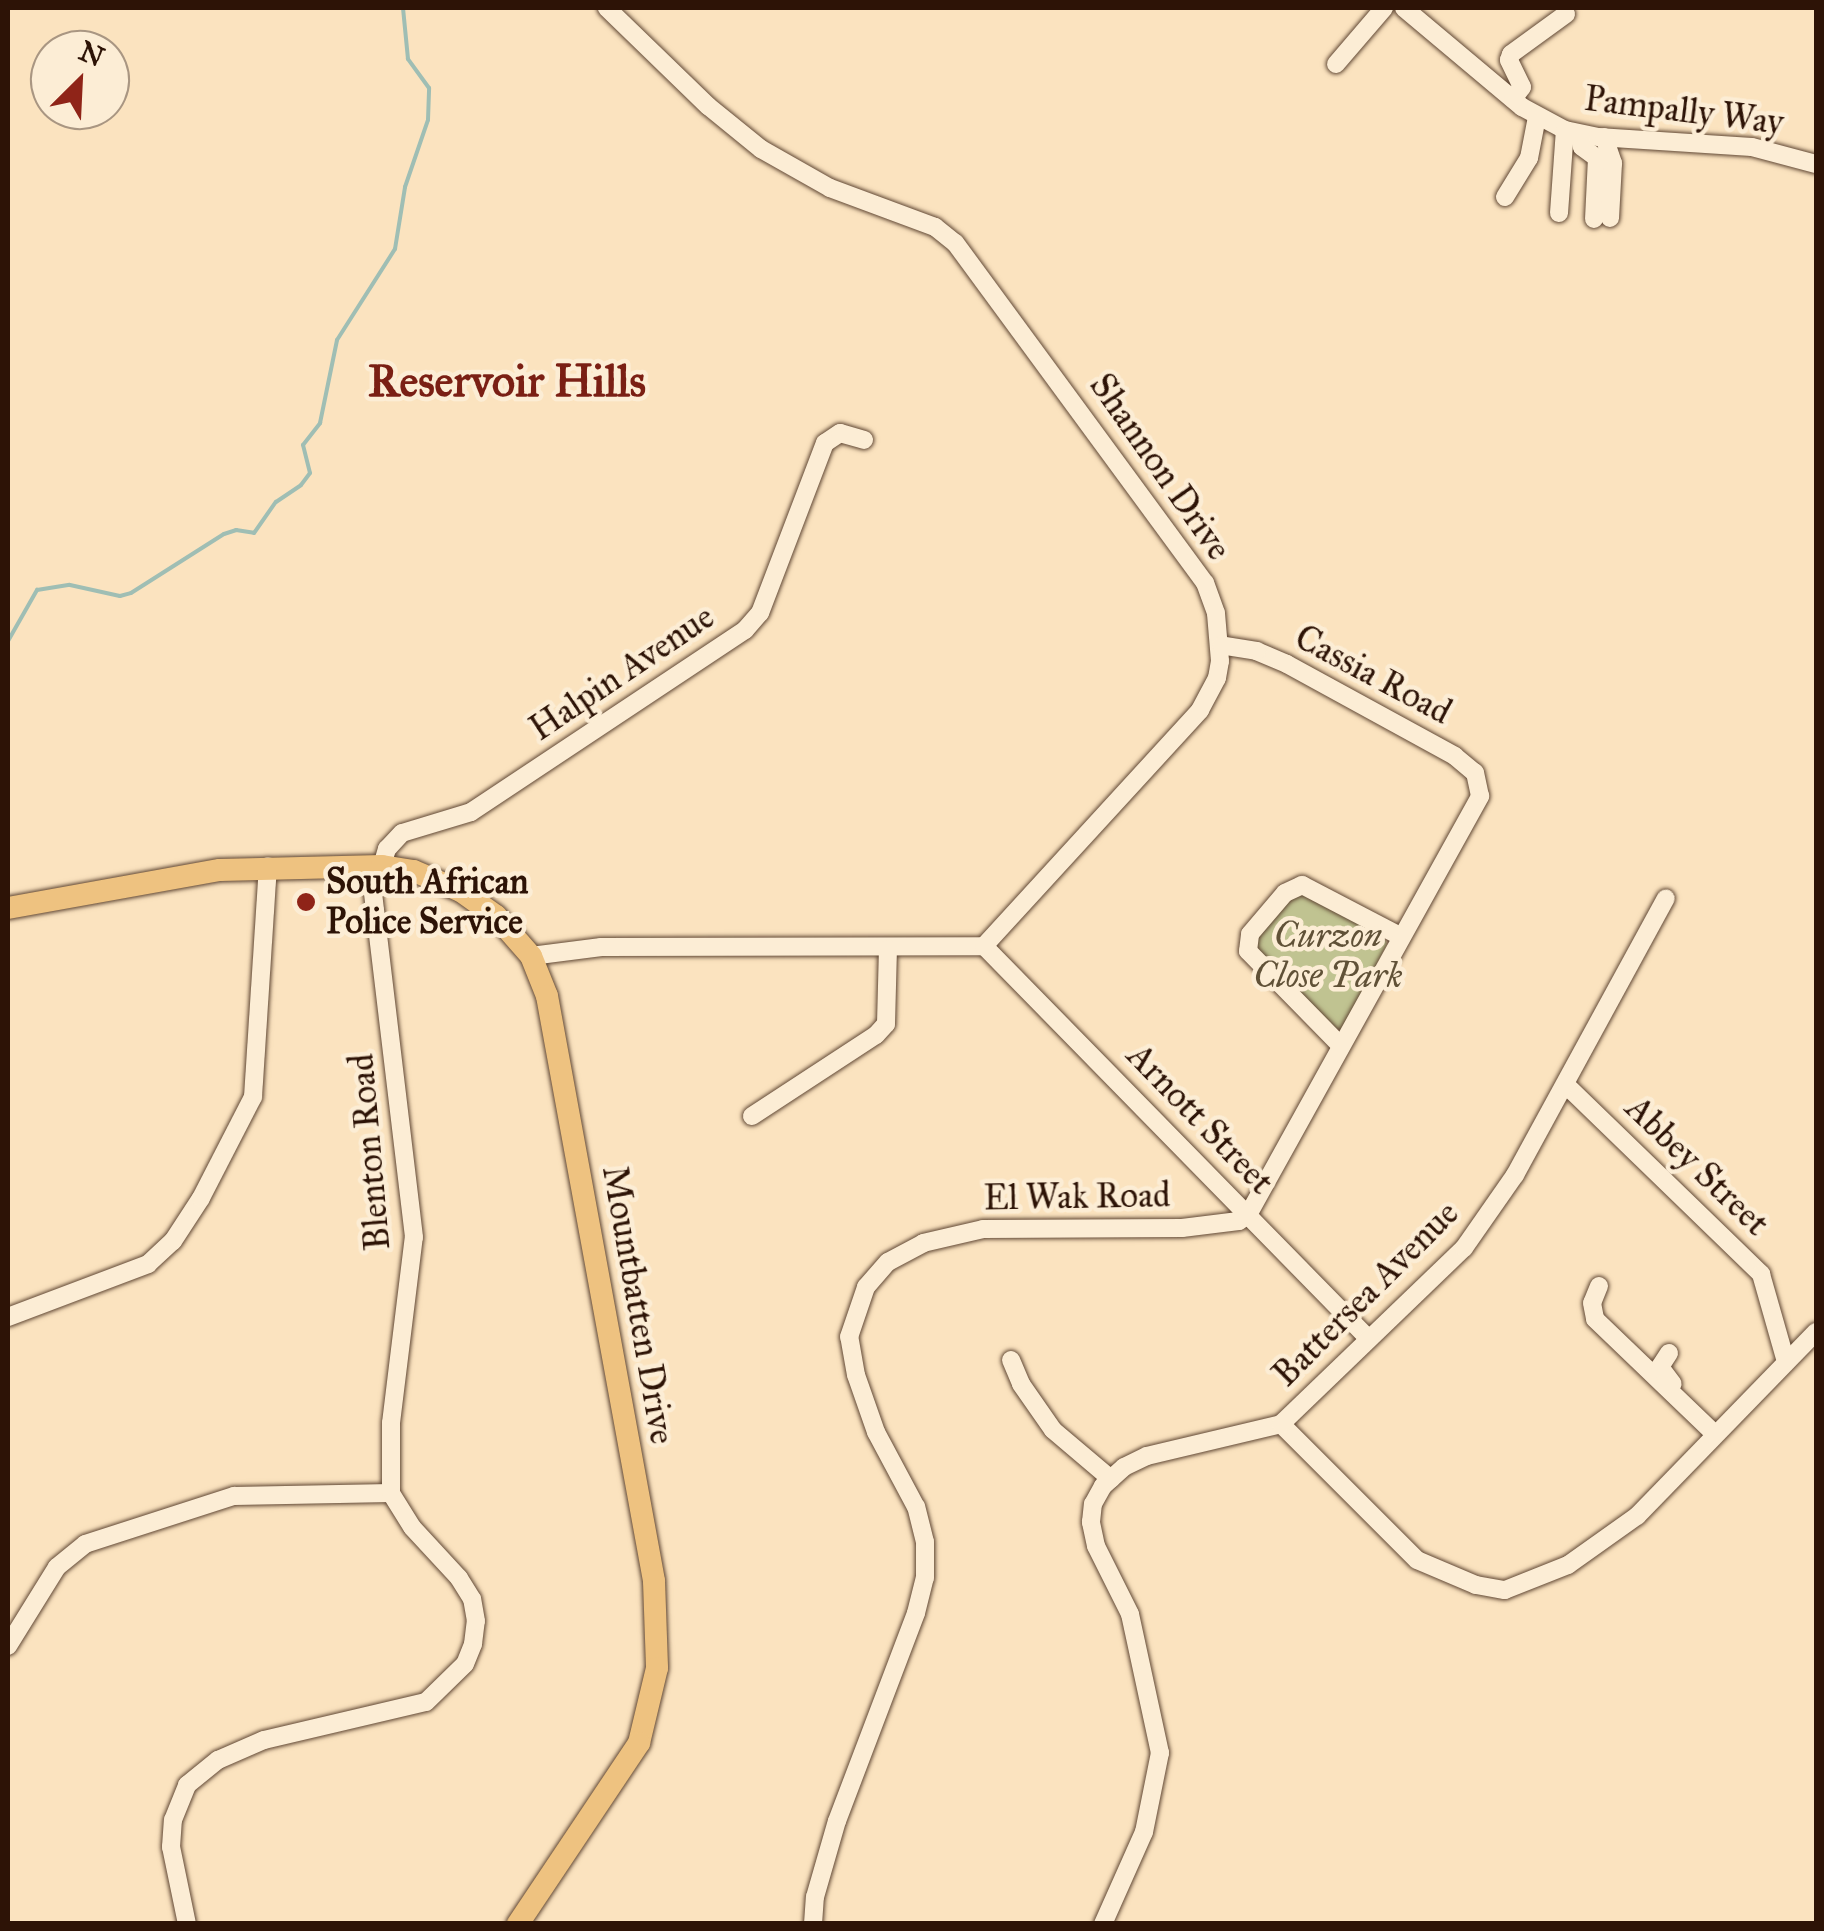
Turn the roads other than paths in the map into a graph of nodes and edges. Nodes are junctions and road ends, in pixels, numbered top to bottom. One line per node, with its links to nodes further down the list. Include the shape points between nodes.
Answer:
1 (606, 8): 14 (street, Shannon Drive, via 761,149 830,188 928,224 955,243 1205,584)
2 (1384, 8): 5 (street)
3 (1404, 8): 6 (street, Pampally Way)
4 (1566, 14): 6 (street, via 1511,54 1522,87)
5 (1336, 64)
6 (1513, 99): 7 (street, Pampally Way)
7 (1537, 118): 8 (street, Pampally Way); 11 (street, via 1529,158)
8 (1571, 132): 9 (street, Pampally Way); 9 (street, via 1598,158 1602,219 1613,163); 12 (street)
9 (1604, 138): 10 (street, Pampally Way, via 1745,146)
10 (1816, 164)
11 (1506, 197)
12 (1559, 213)
13 (864, 440): 16 (street, Halpin Avenue, via 840,433 825,443 760,613 745,630 480,807 402,834)
14 (1221, 645): 19 (street, Cassia Road, via 1287,664 1476,772 1476,806); 20 (street, Shannon Drive, via 1217,678 1200,710)
15 (268, 866): 16 (main road, Mountbatten Drive); 18 (main road, Mountbatten Drive); 28 (street, via 253,1096 201,1198 173,1241 148,1264)
16 (376, 866): 22 (main road, Mountbatten Drive, via 414,871 461,891 496,916); 37 (street, Blenton Road, via 413,1221 391,1422)
17 (1666, 898): 24 (street, Battersea Avenue)
18 (8, 908)
19 (1400, 936): 23 (street); 23 (street, via 1302,885 1250,934 1248,951)
20 (984, 946): 21 (street); 26 (street, Arnott Street)
21 (888, 949): 22 (street, via 601,947); 25 (street, via 886,1024)
22 (531, 956): 40 (main road, Mountbatten Drive, via 547,996 654,1582 657,1668 632,1755)
23 (1342, 1046): 26 (street)
24 (1566, 1085): 30 (street, Battersea Avenue, via 1481,1226); 33 (street, Abbey Street, via 1761,1274)
25 (752, 1116)
26 (1248, 1215): 30 (street, Arnott Street); 41 (street, El Wak Road, via 1182,1228 983,1229 924,1243 888,1262 866,1287 849,1337 856,1375 876,1432 916,1507 925,1578 837,1820)
27 (1599, 1286): 35 (street, via 1595,1318)
28 (8, 1317)
29 (1816, 1332): 33 (street)
30 (1368, 1338): 34 (street, Battersea Avenue)
31 (1669, 1354): 35 (street, via 1662,1372)
32 (1011, 1360): 36 (street, via 1053,1430)
33 (1786, 1362): 35 (street)
34 (1281, 1424): 35 (street, via 1417,1560 1504,1590 1601,1545); 36 (street, Battersea Avenue, via 1173,1446)
35 (1718, 1432)
36 (1111, 1479): 42 (street, via 1093,1504 1091,1522 1130,1614 1160,1753 1144,1832)
37 (391, 1493): 38 (street, via 234,1496 85,1544 57,1567); 39 (street, via 472,1600 476,1621 465,1664 426,1702 264,1740 218,1760 187,1785 171,1848)
38 (8, 1646)
39 (186, 1924)
40 (518, 1924)
41 (813, 1924)
42 (1103, 1924)

